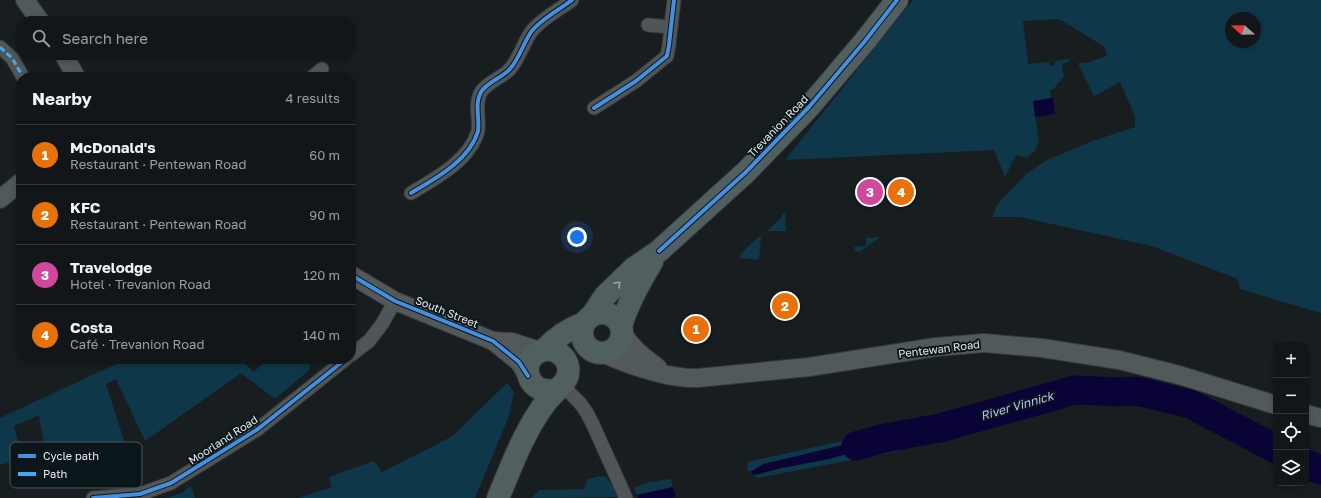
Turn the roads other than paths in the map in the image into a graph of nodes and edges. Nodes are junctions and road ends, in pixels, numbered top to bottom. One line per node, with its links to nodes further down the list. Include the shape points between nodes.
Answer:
1 (25, 0): 5 (main road)
2 (572, 0): 16 (street, via 539,24 527,38 509,70 481,91 478,99 478,132 469,149 445,173)
3 (674, 0): 7 (street)
4 (896, 0): 18 (highway, Trevanion Road, via 810,107 746,172)
5 (36, 16)
6 (648, 25): 7 (street)
7 (671, 28): 14 (street, via 667,56 636,81)
8 (0, 47): 11 (street, via 12,58)
9 (67, 60): 12 (main road)
10 (322, 68): 13 (street)
11 (20, 72)
12 (73, 72)
13 (318, 72)
14 (594, 108)
15 (16, 186): 17 (main road)
16 (411, 193)
17 (0, 199)
18 (659, 251): 21 (highway, one-way to 18, via 605,296 634,268); 22 (highway, via 630,301)
19 (356, 278): 20 (main road, South Street)
20 (396, 301): 23 (main road, South Street); 24 (street, via 369,341)
21 (588, 318): 22 (highway, via 600,312 606,313 618,320); 25 (highway, via 552,341); 26 (highway, via 581,329 581,336 588,349)
22 (622, 329): 26 (highway, via 620,343 610,352); 28 (main road, via 628,341 642,356)
23 (493, 341): 25 (main road, South Street, via 512,342); 29 (main road, South Street, via 519,362)
24 (356, 351)
25 (542, 351): 29 (highway, via 531,359 528,370); 30 (highway, via 556,351 566,360 568,374)
26 (603, 354): 28 (main road, Pentewan Road); 30 (highway)
27 (340, 364): 37 (street, Moorland Road, via 258,430 171,483 140,494)
28 (667, 376): 31 (main road, Pentewan Road, via 698,378 809,367 936,346 984,343 1042,348 1119,360 1179,375)
29 (530, 379): 30 (highway, via 537,388 543,390 551,391); 34 (highway, via 531,394)
30 (562, 385): 34 (highway, via 545,403); 36 (street, via 587,413)
31 (1273, 404)
32 (1309, 415): 33 (main road)
33 (1321, 418)
34 (523, 437): 35 (highway)
35 (500, 493)
36 (624, 494)
37 (92, 498)

